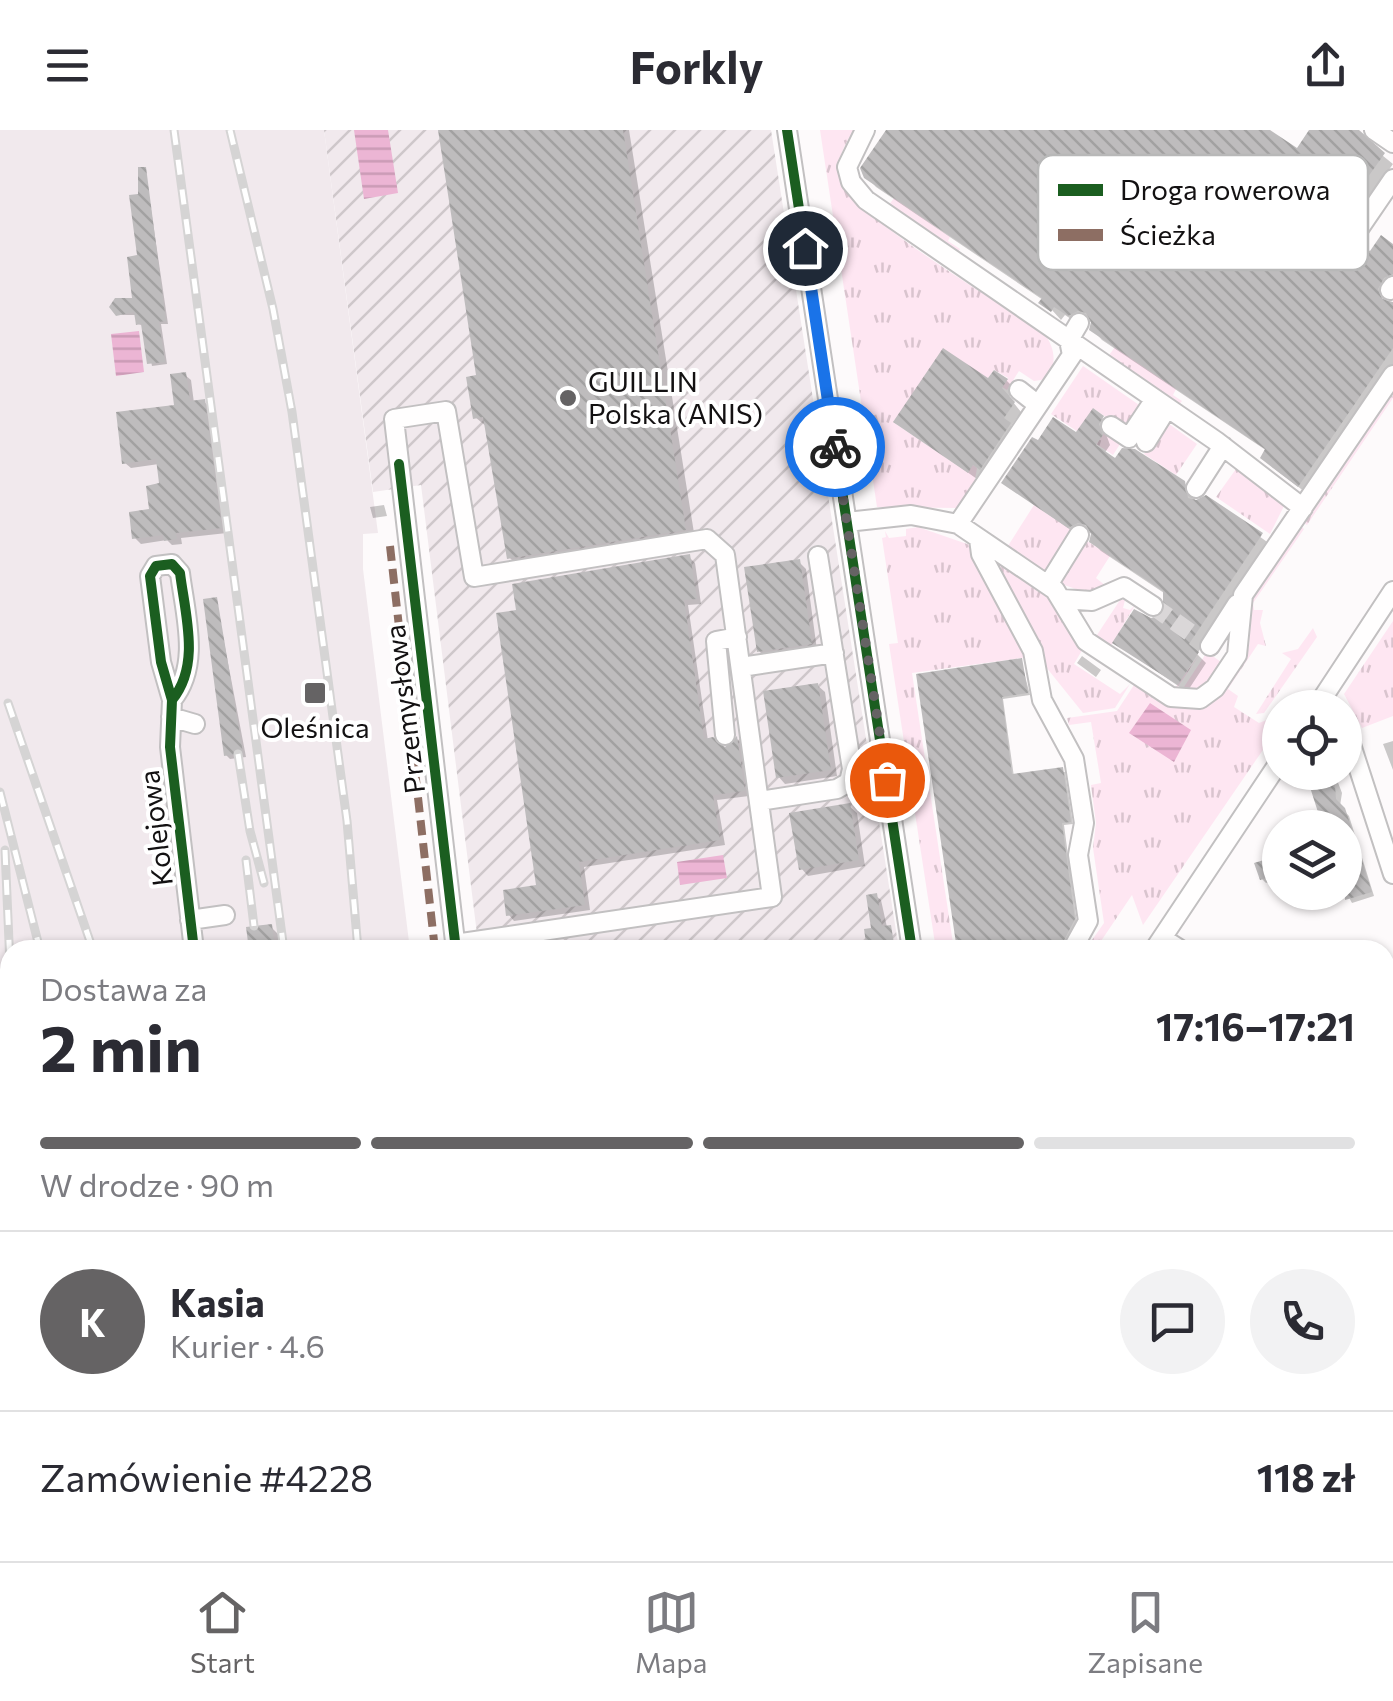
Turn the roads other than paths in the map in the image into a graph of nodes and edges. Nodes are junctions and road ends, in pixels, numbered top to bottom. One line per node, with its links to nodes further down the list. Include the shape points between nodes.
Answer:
1 (787, 130): 18 (street)
2 (865, 130): 8 (street, via 848,160 860,194)
3 (1374, 130): 4 (street)
4 (1393, 144)
5 (1393, 180): 6 (street)
6 (1368, 216)
7 (1079, 324): 8 (street)
8 (1069, 340): 11 (street); 12 (street, via 1072,355)
9 (1393, 376): 17 (street)
10 (1019, 390): 12 (street)
11 (1161, 403): 13 (street, via 1130,438); 14 (street); 15 (street)
12 (1038, 405): 19 (street)
13 (1111, 426)
14 (1146, 442)
15 (1223, 446): 16 (street); 17 (street)
16 (1196, 488)
17 (1303, 508): 25 (street)
18 (847, 522): 19 (street, via 911,516); 36 (street)
19 (958, 524): 21 (street)
20 (1078, 535): 23 (street)
21 (979, 539): 23 (street); 48 (street, via 1034,651 1042,700 1074,758 1088,921)
22 (818, 556): 29 (street)
23 (1048, 585): 26 (street)
24 (1393, 591): 32 (street)
25 (1243, 595): 30 (street, via 1241,643); 30 (street, via 1202,641)
26 (1062, 598): 27 (street, via 1092,602 1124,587); 30 (street, via 1086,641 1172,698 1190,702 1208,695)
27 (1153, 606)
28 (737, 638): 31 (street); 35 (street, via 716,641); 45 (street, Przemysłowa, via 725,555 707,539 474,577 446,411 394,419)
29 (834, 654): 31 (street); 37 (street)
30 (1233, 662)
31 (742, 667): 40 (street)
32 (1331, 690)
33 (172, 709): 33 (street, Kolejowa, via 189,660 180,572 172,564 156,566 150,576); 34 (street); 43 (street, Kolejowa, via 170,747)
34 (195, 724)
35 (730, 734)
36 (884, 764): 37 (street); 47 (street)
37 (852, 769): 40 (street, via 849,782 837,789)
38 (1362, 778): 41 (street)
39 (1262, 788): 49 (street)
40 (760, 800): 46 (street, via 772,896)
41 (1393, 874)
42 (225, 915): 43 (street)
43 (190, 920): 44 (street, Kolejowa)
44 (193, 940)
45 (454, 940)
46 (499, 940)
47 (910, 940)
48 (1078, 940)
49 (1161, 940)

